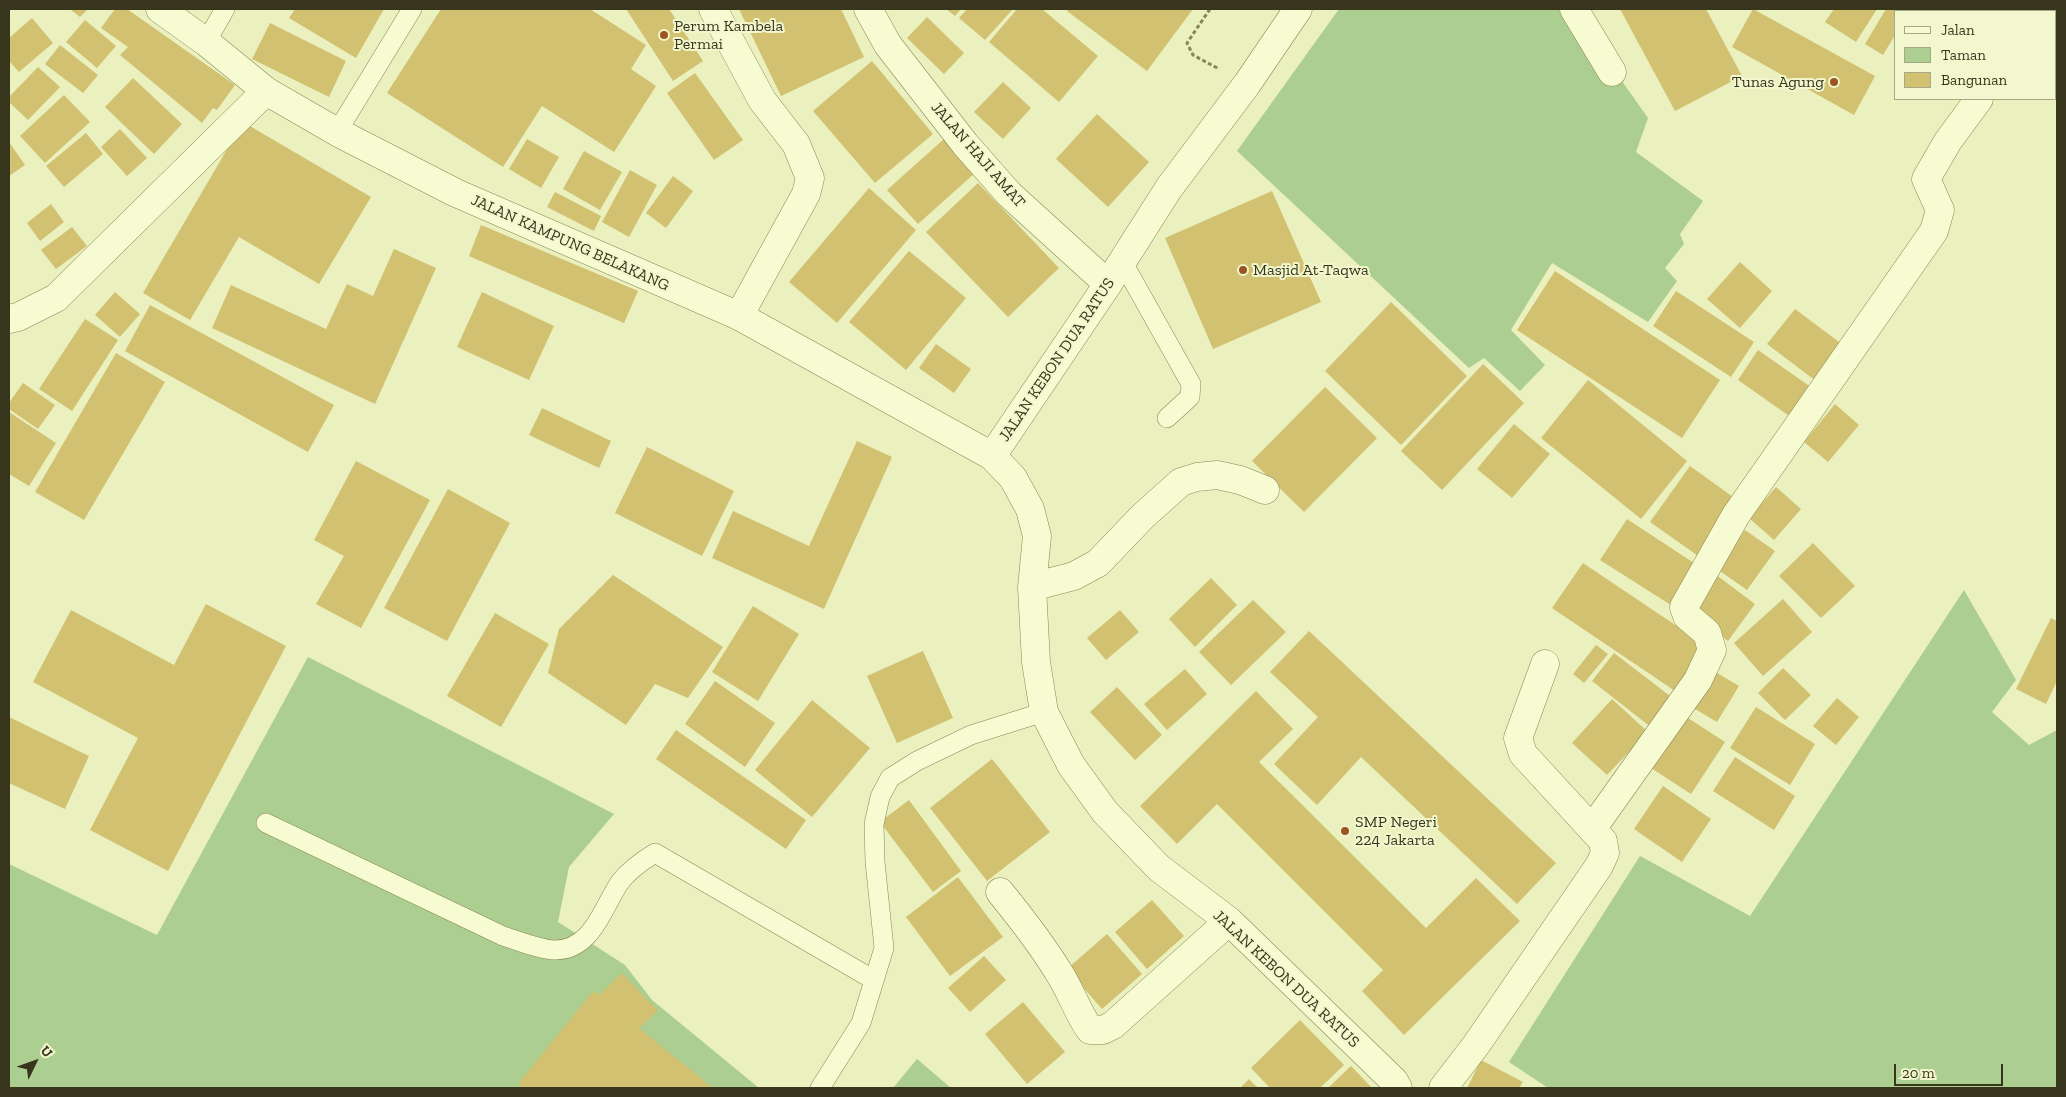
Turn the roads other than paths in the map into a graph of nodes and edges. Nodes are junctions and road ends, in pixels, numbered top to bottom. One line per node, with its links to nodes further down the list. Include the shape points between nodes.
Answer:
1 (160, 9): 8 (street, JALAN KAMPUNG BELAKANG)
2 (225, 9): 8 (lane)
3 (412, 9): 12 (lane)
4 (713, 9): 15 (street, via 762,100 796,144 810,178 806,194)
5 (868, 9): 14 (street, JALAN HAJI AMAT, via 888,45 965,144 1009,194)
6 (1298, 9): 13 (street, JALAN KEBON DUA RATUS, via 1169,188)
7 (1574, 9): 9 (street)
8 (206, 42): 10 (street, JALAN KAMPUNG BELAKANG)
9 (1612, 72)
10 (266, 92): 12 (street, JALAN KAMPUNG BELAKANG); 16 (street, via 56,298)
11 (1978, 100): 24 (street, via 1926,179 1940,210 1934,231 1736,515 1684,607 1687,616 1707,633 1712,650 1698,680)
12 (337, 132): 15 (street, JALAN KAMPUNG BELAKANG, via 456,193)
13 (1122, 261): 14 (street, JALAN KEBON DUA RATUS); 17 (lane, via 1191,384 1190,397)
14 (1108, 284): 18 (street, JALAN KEBON DUA RATUS)
15 (739, 316): 18 (street, JALAN KAMPUNG BELAKANG)
16 (10, 318)
17 (1167, 418)
18 (992, 456): 20 (street, JALAN KEBON DUA RATUS, via 1013,478 1030,509 1037,536)
19 (1265, 490): 20 (street, via 1240,480 1217,476 1181,482 1098,563 1074,576)
20 (1032, 586): 22 (street, JALAN KEBON DUA RATUS, via 1036,662)
21 (1545, 664): 24 (street, via 1518,738 1523,754)
22 (1044, 712): 26 (street, JALAN KEBON DUA RATUS, via 1071,765 1105,812 1159,868); 27 (lane, via 971,735 890,778 880,796 874,824 884,948)
23 (266, 823): 27 (lane, via 503,936 542,949 573,947 596,927 620,882 639,863 655,853)
24 (1592, 830): 30 (street, via 1603,841 1605,853 1600,866 1476,1045)
25 (1000, 892): 26 (street, via 1046,951 1090,1030 1103,1030 1113,1025)
26 (1229, 921): 29 (street, JALAN KEBON DUA RATUS)
27 (874, 980): 28 (lane, via 861,1023)
28 (820, 1088)
29 (1398, 1088)
30 (1442, 1088)

